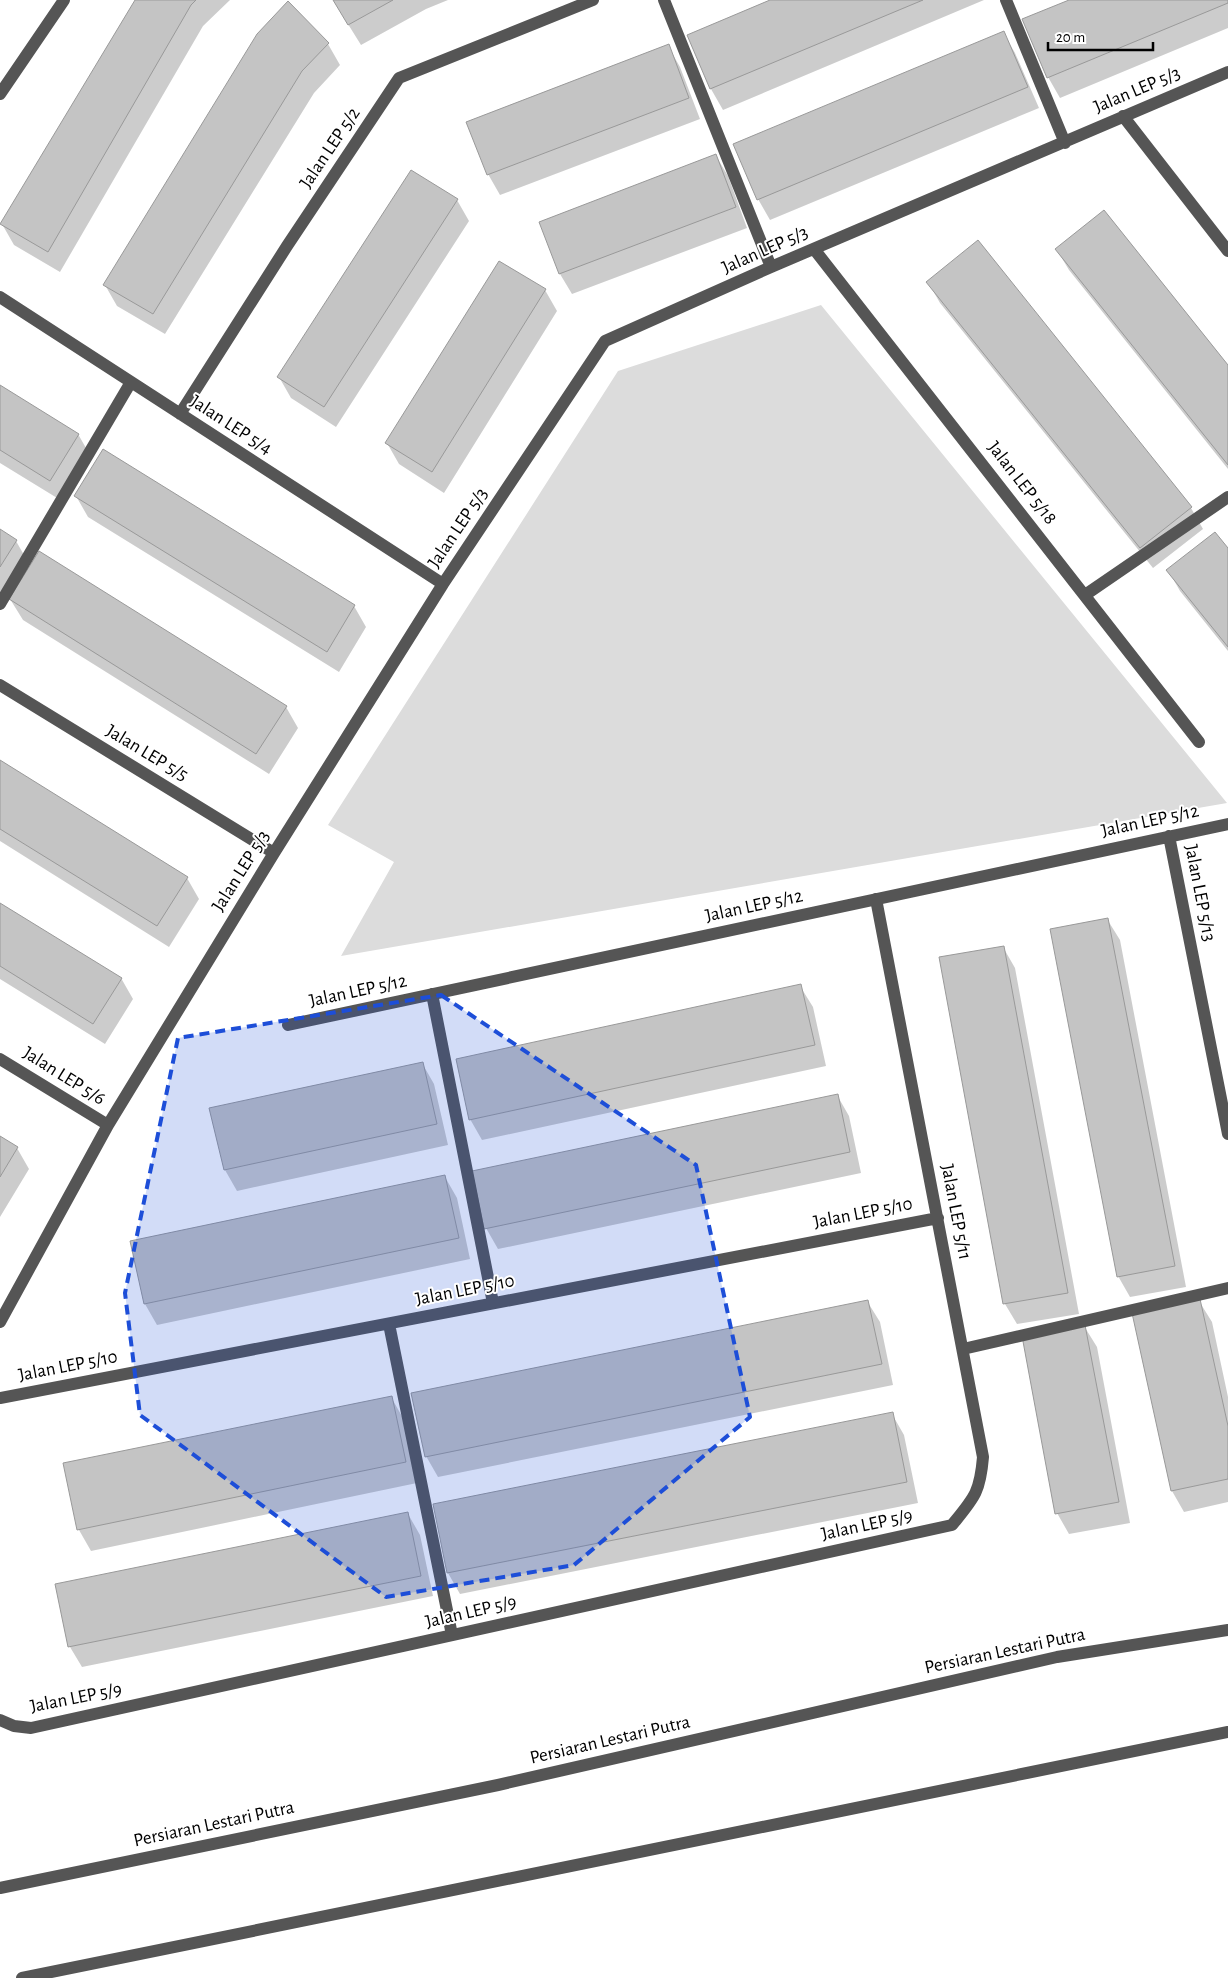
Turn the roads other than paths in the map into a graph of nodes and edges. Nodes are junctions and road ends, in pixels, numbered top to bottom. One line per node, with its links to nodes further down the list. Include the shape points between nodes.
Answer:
1 (64, 0): 6 (street)
2 (593, 0): 14 (street, Jalan LEP 5/2, via 399,78)
3 (664, 0): 11 (street)
4 (1006, 0): 8 (street)
5 (1228, 72): 7 (street, Jalan LEP 5/3)
6 (0, 94)
7 (1123, 116): 8 (street, Jalan LEP 5/3); 10 (street)
8 (1065, 142): 9 (street, Jalan LEP 5/3)
9 (814, 249): 11 (street, Jalan LEP 5/3); 17 (street, Jalan LEP 5/18)
10 (1228, 251)
11 (771, 267): 16 (street, Jalan LEP 5/3, via 605,341)
12 (0, 297): 13 (street, Jalan LEP 5/4)
13 (131, 382): 14 (street, Jalan LEP 5/4); 18 (street)
14 (180, 414): 16 (street, Jalan LEP 5/4)
15 (1228, 497): 17 (street)
16 (442, 584): 23 (street, Jalan LEP 5/3)
17 (1085, 595): 20 (street, Jalan LEP 5/18)
18 (0, 604)
19 (0, 686): 23 (street, Jalan LEP 5/5)
20 (1199, 742)
21 (1228, 824): 22 (street, Jalan LEP 5/12)
22 (1169, 836): 24 (street, Jalan LEP 5/12); 29 (street, Jalan LEP 5/13)
23 (274, 853): 28 (street, Jalan LEP 5/3)
24 (876, 899): 25 (street, Jalan LEP 5/12); 30 (street, Jalan LEP 5/11)
25 (432, 994): 26 (street, Jalan LEP 5/12); 32 (street)
26 (288, 1025)
27 (0, 1059): 28 (street, Jalan LEP 5/6)
28 (108, 1125): 33 (street, Jalan LEP 5/3)
29 (1228, 1134)
30 (938, 1218): 32 (street, Jalan LEP 5/10); 35 (street, Jalan LEP 5/11)
31 (1228, 1288): 35 (street)
32 (493, 1303): 34 (street, Jalan LEP 5/10)
33 (0, 1322)
34 (389, 1324): 36 (street, Jalan LEP 5/10); 39 (street)
35 (963, 1349): 37 (street, Jalan LEP 5/11, via 983,1456 982,1478 976,1495)
36 (0, 1398)
37 (952, 1525): 39 (street, Jalan LEP 5/9)
38 (1228, 1630): 42 (street, Persiaran Lestari Putra, via 1057,1657 498,1785)
39 (452, 1636): 40 (street, Jalan LEP 5/9, via 32,1728)
40 (0, 1720)
41 (1228, 1732): 43 (street)
42 (0, 1888)
43 (22, 1978)

